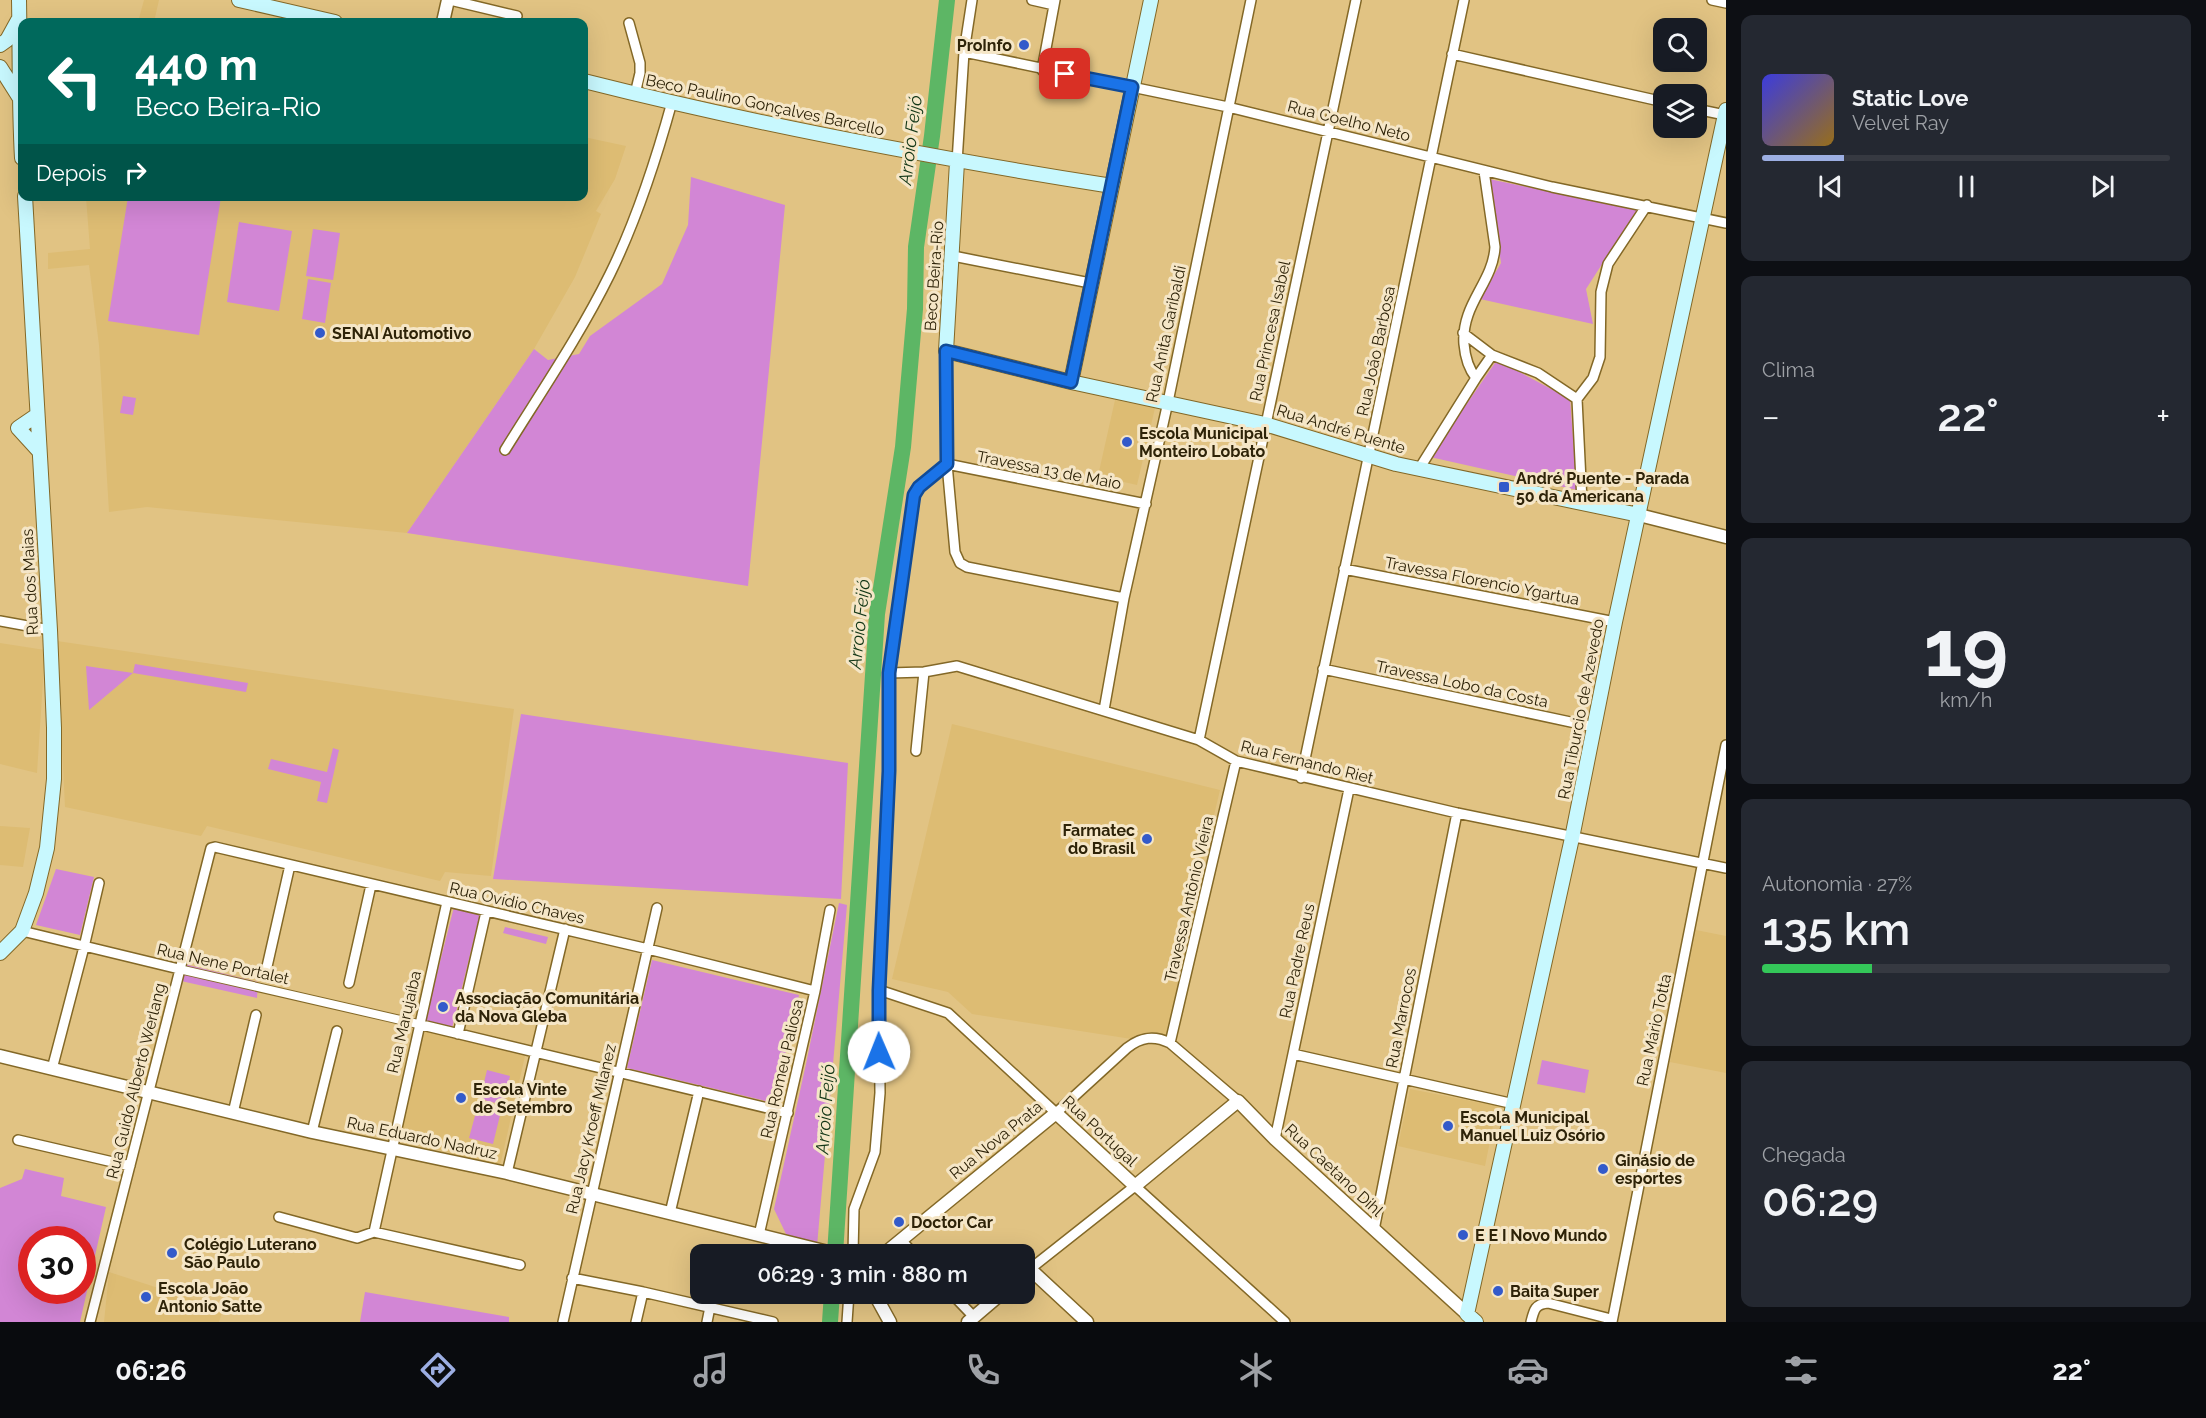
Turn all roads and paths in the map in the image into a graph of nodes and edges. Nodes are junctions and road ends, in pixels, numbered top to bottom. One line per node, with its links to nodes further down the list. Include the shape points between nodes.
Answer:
1 (19, 0): 14 (main road)
2 (239, 0): 15 (main road)
3 (449, 0): 13 (street); 16 (street)
4 (972, 0): 20 (street, Beco Beira-Rio)
5 (1032, 0): 11 (street)
6 (1151, 0): 27 (main road)
7 (1251, 0): 32 (street, Rua Anita Garibaldi)
8 (1356, 0): 35 (street, Rua Princesa Isabel)
9 (1464, 0): 21 (street, Rua João Barbosa)
10 (1712, 0): 12 (street)
11 (1054, 2): 25 (street)
12 (1726, 3)
13 (517, 16)
14 (19, 18)
15 (318, 18)
16 (444, 18)
17 (18, 20): 19 (main road)
18 (629, 23): 28 (street, via 640,63)
19 (0, 46): 22 (main road)
20 (964, 52): 25 (street, Rua Coelho Neto); 37 (street, Beco Beira-Rio)
21 (1452, 54): 30 (street); 36 (street, Rua João Barbosa)
22 (18, 57): 23 (main road)
23 (0, 62)
24 (0, 67): 29 (main road)
25 (1042, 70): 27 (street, Rua Coelho Neto)
26 (588, 82): 28 (main road, Beco Paulino Gonçalves Barcello)
27 (1132, 87): 32 (street, Rua Coelho Neto); 39 (main road)
28 (635, 94): 31 (main road, Beco Paulino Gonçalves Barcello)
29 (18, 95)
30 (1653, 100)
31 (672, 102): 37 (main road, Beco Paulino Gonçalves Barcello); 55 (street, via 640,205 610,273)
32 (1228, 107): 35 (street, Rua Coelho Neto); 52 (street, Rua Anita Garibaldi)
33 (1707, 111): 34 (street)
34 (1725, 113): 42 (main road, Rua Tiburcio de Azevedo)
35 (1329, 131): 36 (street, Rua Coelho Neto); 54 (street, Rua Princesa Isabel)
36 (1431, 158): 38 (street, Rua Coelho Neto); 57 (street, Rua João Barbosa)
37 (957, 162): 39 (main road, Beco Paulino Gonçalves Barcello); 44 (main road, Beco Beira-Rio)
38 (1484, 171): 41 (street, Rua Coelho Neto); 46 (street, via 1494,258 1467,313)
39 (1112, 186): 45 (main road)
40 (25, 201): 53 (main road, Rua dos Maias)
41 (1647, 205): 42 (street, Rua Coelho Neto); 51 (street, via 1608,264 1601,292 1600,357 1593,378)
42 (1703, 218): 43 (street, Rua Coelho Neto); 62 (main road, Rua Tiburcio de Azevedo)
43 (1726, 223)
44 (953, 256): 45 (street); 47 (main road, Beco Beira-Rio)
45 (1090, 283): 50 (main road)
46 (1463, 333): 48 (street); 49 (street, via 1464,354)
47 (946, 351): 50 (main road, Rua André Puente); 58 (street, Beco Beira-Rio)
48 (1492, 355): 49 (street); 51 (street, via 1538,373)
49 (1476, 378): 59 (street)
50 (1071, 382): 52 (main road, Rua André Puente)
51 (1577, 399): 60 (street)
52 (1168, 402): 54 (main road, Rua André Puente); 61 (street, Rua Anita Garibaldi)
53 (37, 415): 56 (main road, Rua dos Maias); 56 (main road, via 18,428)
54 (1265, 424): 57 (main road, Rua André Puente); 74 (street, Rua Princesa Isabel)
55 (505, 450)
56 (39, 451): 68 (main road, Rua dos Maias)
57 (1369, 457): 59 (main road, Rua André Puente); 64 (street, Rua João Barbosa)
58 (947, 464): 61 (street, Travessa 13 de Maio); 65 (street, Beco Beira-Rio, via 955,552 960,563); 71 (street, via 914,495)
59 (1419, 469): 60 (main road, Rua André Puente)
60 (1582, 502): 62 (main road, Rua André Puente)
61 (1146, 504): 65 (street, Rua Anita Garibaldi)
62 (1639, 515): 63 (street, Rua André Puente); 67 (main road, Rua Tiburcio de Azevedo)
63 (1726, 537)
64 (1344, 568): 67 (street, Travessa Florencio Ygartua); 69 (street, Rua João Barbosa)
65 (1124, 598): 72 (street, Rua Anita Garibaldi)
66 (0, 621): 68 (street)
67 (1615, 622): 73 (main road, Rua Tiburcio de Azevedo)
68 (50, 630): 93 (main road, Rua dos Maias, via 54,779 47,848)
69 (1323, 669): 73 (street, Travessa Lobo da Costa); 78 (street, Rua João Barbosa)
70 (924, 672): 71 (street, Rua Fernando Riet); 72 (street, Rua Fernando Riet, via 957,666); 76 (street)
71 (889, 673): 100 (street, via 889,771)
72 (1104, 710): 74 (street, Rua Fernando Riet)
73 (1594, 727): 81 (main road, Rua Tiburcio de Azevedo)
74 (1199, 740): 77 (street, Rua Fernando Riet)
75 (1726, 745): 83 (street, Rua Mário Totta)
76 (916, 751)
77 (1236, 761): 78 (street, Rua Fernando Riet); 106 (street, Travessa Antônio Vieira)
78 (1300, 778): 79 (street, Rua Fernando Riet)
79 (1349, 789): 80 (street, Rua Fernando Riet); 108 (street, Rua Padre Reus)
80 (1456, 813): 81 (street, Rua Fernando Riet); 112 (street, Rua Marrocos)
81 (1572, 838): 83 (street, Rua Fernando Riet); 116 (main road, Rua Tiburcio de Azevedo)
82 (211, 848): 84 (street, Rua Ovídio Chaves); 97 (street, Rua Guido Alberto Werlang)
83 (1704, 863): 85 (street, Rua Fernando Riet); 150 (street, Rua Mário Totta)
84 (290, 864): 87 (street, Rua Ovídio Chaves); 98 (street)
85 (1726, 868)
86 (99, 883): 94 (street)
87 (371, 885): 88 (street, Rua Ovídio Chaves); 99 (street)
88 (447, 902): 91 (street, Rua Ovídio Chaves); 103 (street, Rua Marujaíba)
89 (657, 908): 95 (street, Rua Jacy Kroeff Milanez)
90 (830, 910): 101 (street, Rua Romeu Paliosa)
91 (486, 912): 92 (street, Rua Ovídio Chaves); 105 (street)
92 (566, 929): 95 (street, Rua Ovídio Chaves); 107 (street)
93 (22, 931): 94 (street, Rua Nene Portalet); 96 (main road, Rua dos Maias)
94 (84, 947): 97 (street, Rua Nene Portalet); 110 (street)
95 (648, 949): 101 (street, Rua Ovídio Chaves); 111 (street, Rua Jacy Kroeff Milanez)
96 (0, 953)
97 (179, 969): 103 (street, Rua Nene Portalet); 114 (street, Rua Guido Alberto Werlang)
98 (266, 970)
99 (349, 983)
100 (879, 990): 119 (street, Rua Portugal, via 948,1013); 135 (street, via 880,1093 875,1152 854,1209)
101 (815, 991): 118 (street, Rua Romeu Paliosa)
102 (256, 1014): 117 (street)
103 (418, 1024): 105 (street); 123 (street, Rua Marujaíba)
104 (337, 1031): 120 (street)
105 (458, 1034): 107 (street)
106 (1170, 1043): 115 (street, Rua Caetano Dihl); 119 (street, Rua Nova Prata, via 1161,1039 1138,1040)
107 (535, 1053): 111 (street); 125 (street)
108 (1293, 1054): 112 (street); 121 (street, Rua Padre Reus)
109 (0, 1056): 110 (street, Rua Eduardo Nadruz)
110 (52, 1070): 114 (street, Rua Eduardo Nadruz)
111 (619, 1073): 113 (street); 127 (street, Rua Jacy Kroeff Milanez)
112 (1404, 1079): 116 (street); 130 (street, Rua Marrocos)
113 (699, 1091): 118 (street); 128 (street)
114 (148, 1093): 117 (street, Rua Eduardo Nadruz); 124 (street, Rua Guido Alberto Werlang)
115 (1238, 1101): 121 (street, Rua Caetano Dihl); 126 (street)
116 (1514, 1104): 148 (main road, Rua Tiburcio de Azevedo)
117 (233, 1113): 120 (street, Rua Eduardo Nadruz)
118 (788, 1113): 132 (street, Rua Romeu Paliosa)
119 (1056, 1113): 126 (street, Rua Portugal); 133 (street, Rua Nova Prata)
120 (312, 1132): 123 (street, Rua Eduardo Nadruz)
121 (1275, 1139): 130 (street, Rua Caetano Dihl)
122 (18, 1140): 124 (street)
123 (392, 1149): 125 (street, Rua Eduardo Nadruz); 131 (street, Rua Marujaíba)
124 (130, 1166): 151 (street, Rua Guido Alberto Werlang)
125 (507, 1173): 127 (street, Rua Eduardo Nadruz)
126 (1135, 1186): 139 (street); 159 (street, Rua Portugal)
127 (592, 1194): 128 (street, Rua Eduardo Nadruz); 140 (street, Rua Jacy Kroeff Milanez)
128 (670, 1213): 132 (street, Rua Eduardo Nadruz)
129 (279, 1217): 131 (street, via 357,1238)
130 (1374, 1230): 148 (street, Rua Caetano Dihl)
131 (374, 1232): 138 (street)
132 (759, 1235): 134 (street, Rua Eduardo Nadruz)
133 (901, 1240): 136 (street, Rua Nova Prata); 137 (street)
134 (796, 1244)
135 (852, 1244)
136 (896, 1244)
137 (905, 1244)
138 (520, 1265)
139 (1035, 1266)
140 (572, 1278): 142 (street); 152 (street, Rua Jacy Kroeff Milanez)
141 (1035, 1279): 158 (street)
142 (643, 1292): 147 (street); 153 (street)
143 (848, 1304): 156 (street)
144 (880, 1304): 157 (street)
145 (959, 1304): 149 (street)
146 (989, 1304): 149 (street)
147 (710, 1307): 154 (street); 155 (street)
148 (1471, 1318)
149 (971, 1320)
150 (1612, 1320): 160 (street, via 1548,1303 1534,1309)
151 (90, 1322)
152 (563, 1322)
153 (636, 1322)
154 (707, 1322)
155 (773, 1322)
156 (847, 1322)
157 (890, 1322)
158 (1087, 1322)
159 (1285, 1322)
160 (1531, 1322)

